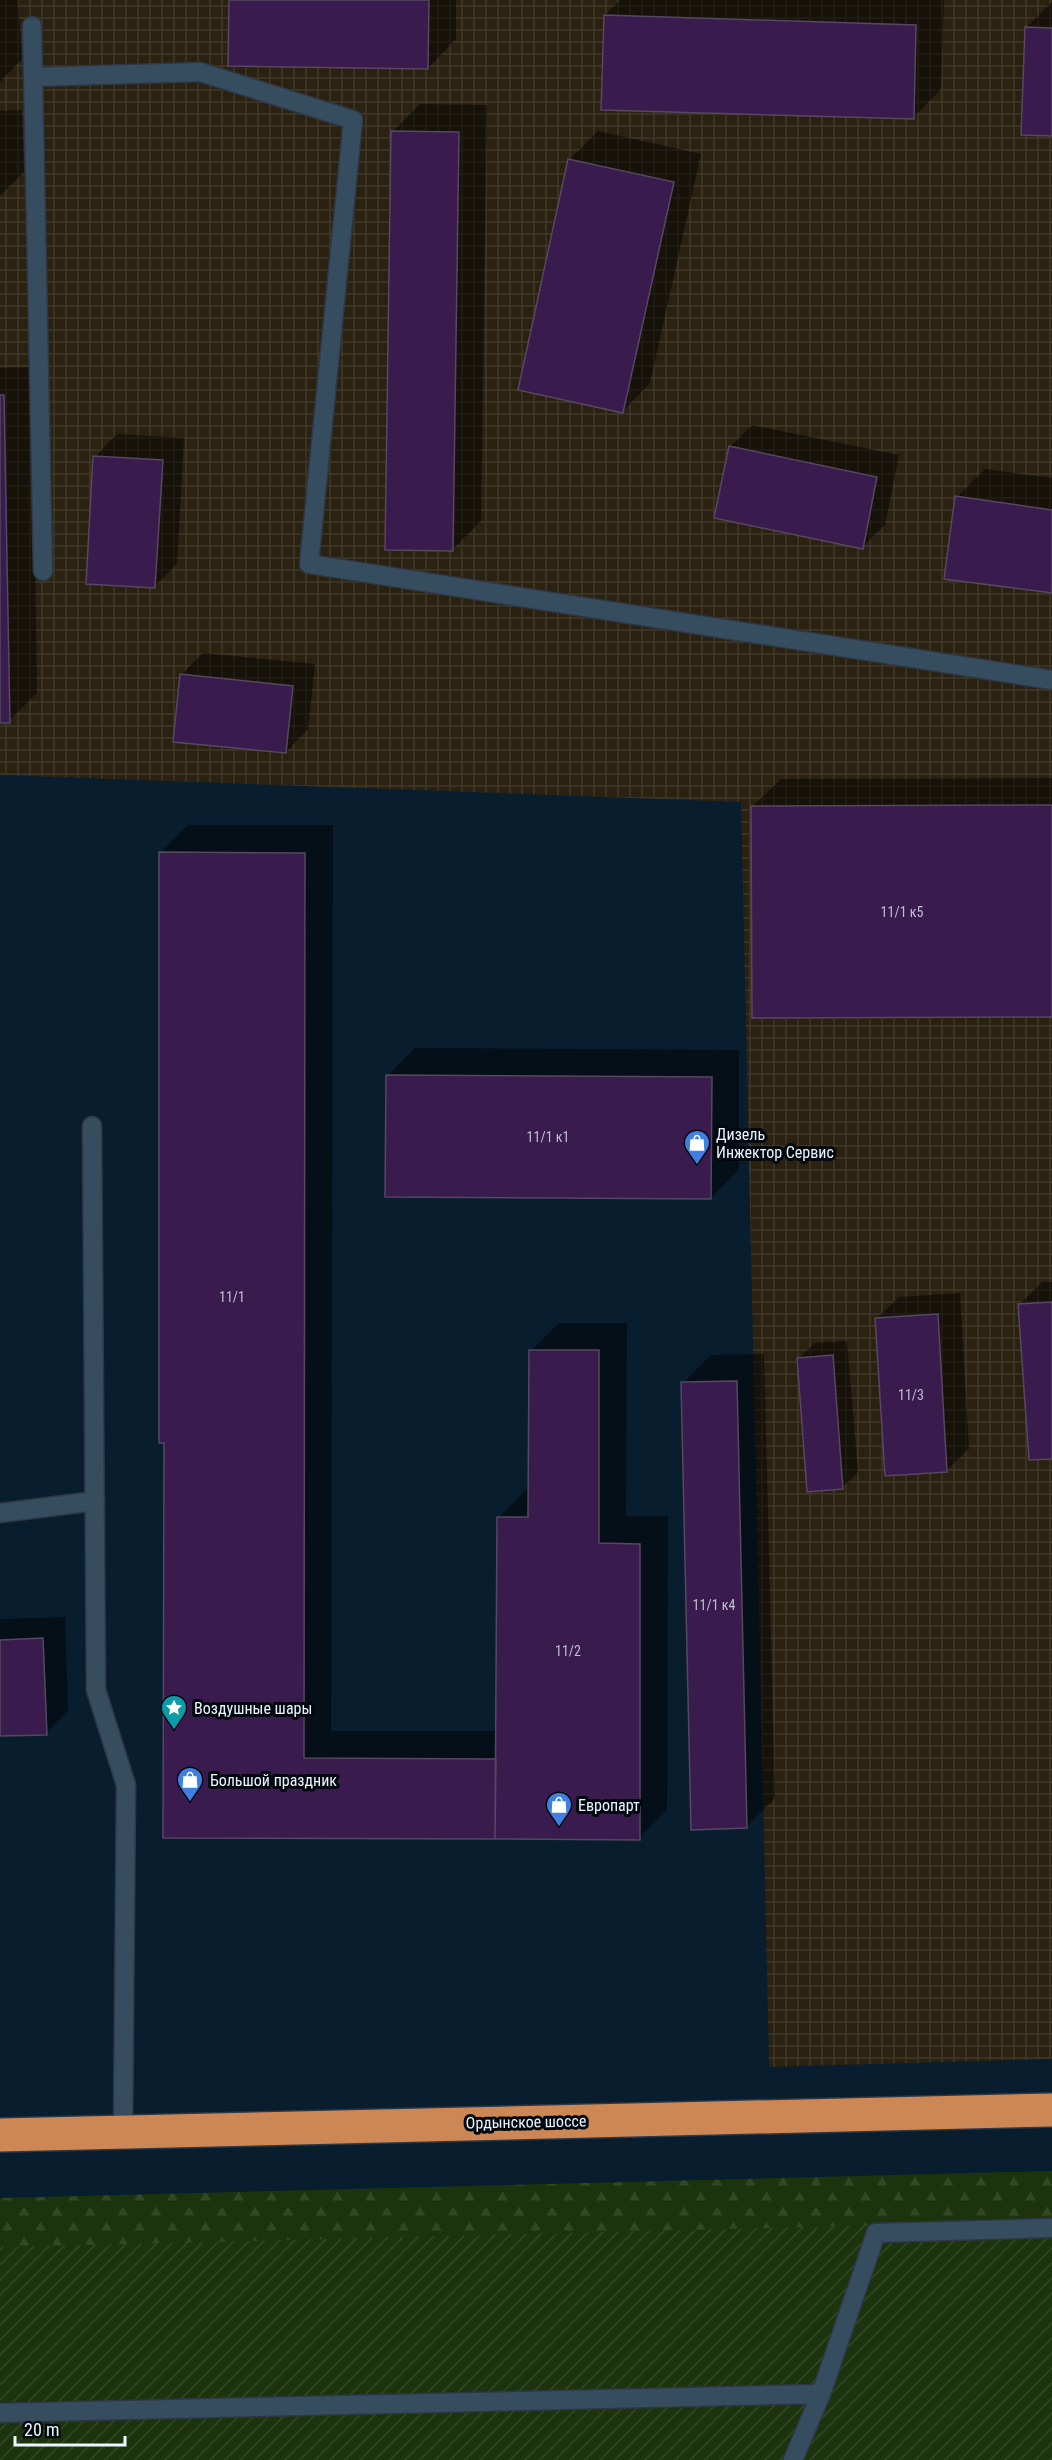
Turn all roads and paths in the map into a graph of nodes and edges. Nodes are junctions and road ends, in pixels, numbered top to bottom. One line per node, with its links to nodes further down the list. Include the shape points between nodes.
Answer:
1 (32, 26): 2 (lane)
2 (33, 77): 3 (lane); 4 (lane, via 200,72 353,120 309,564)
3 (43, 571)
4 (1052, 680)
5 (92, 1126): 6 (lane)
6 (95, 1500): 7 (lane); 9 (lane, via 96,1690 126,1785)
7 (0, 1513)
8 (1052, 2110): 9 (highway, Ордынское шоссе)
9 (123, 2132): 10 (highway, Ордынское шоссе)
10 (0, 2134)
11 (1052, 2228): 12 (lane, via 876,2233)
12 (820, 2394): 13 (lane); 14 (lane)
13 (0, 2413)
14 (793, 2460)

